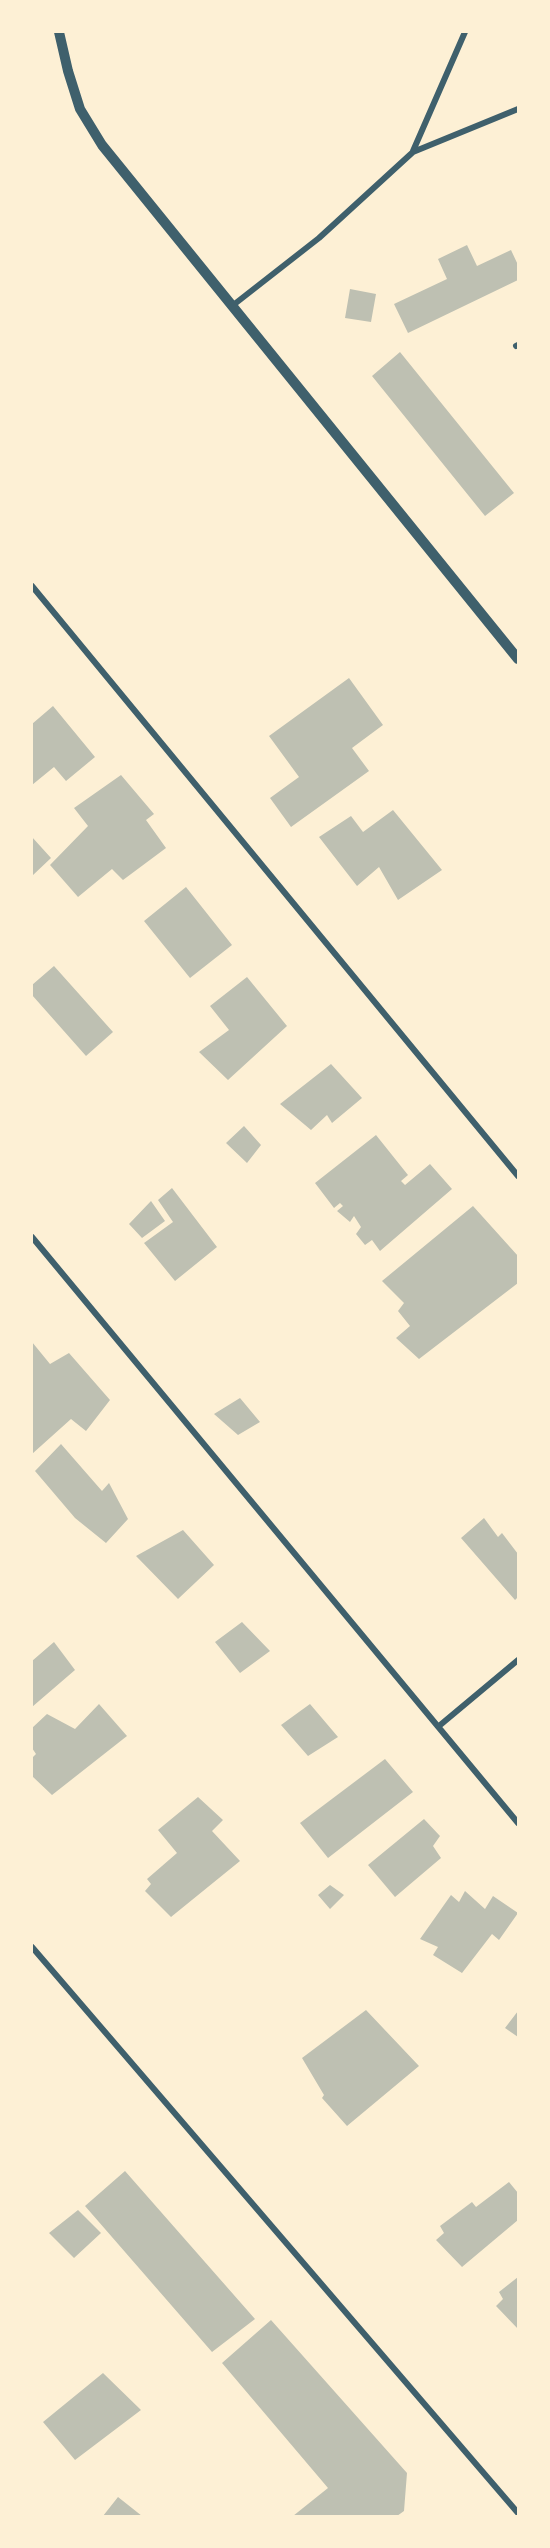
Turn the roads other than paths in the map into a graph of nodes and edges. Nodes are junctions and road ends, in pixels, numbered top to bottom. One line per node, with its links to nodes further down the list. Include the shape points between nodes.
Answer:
1 (59, 32): 5 (street, via 80,109 102,145)
2 (465, 32): 4 (street)
3 (519, 109): 4 (street)
4 (413, 152): 5 (street, via 319,238)
5 (232, 306): 7 (street)
6 (32, 586): 8 (street)
7 (519, 659)
8 (519, 1176)
9 (32, 1236): 11 (street)
10 (519, 1660): 11 (street)
11 (439, 1726): 12 (street)
12 (519, 1823)
13 (32, 1947): 14 (street)
14 (519, 2513)

